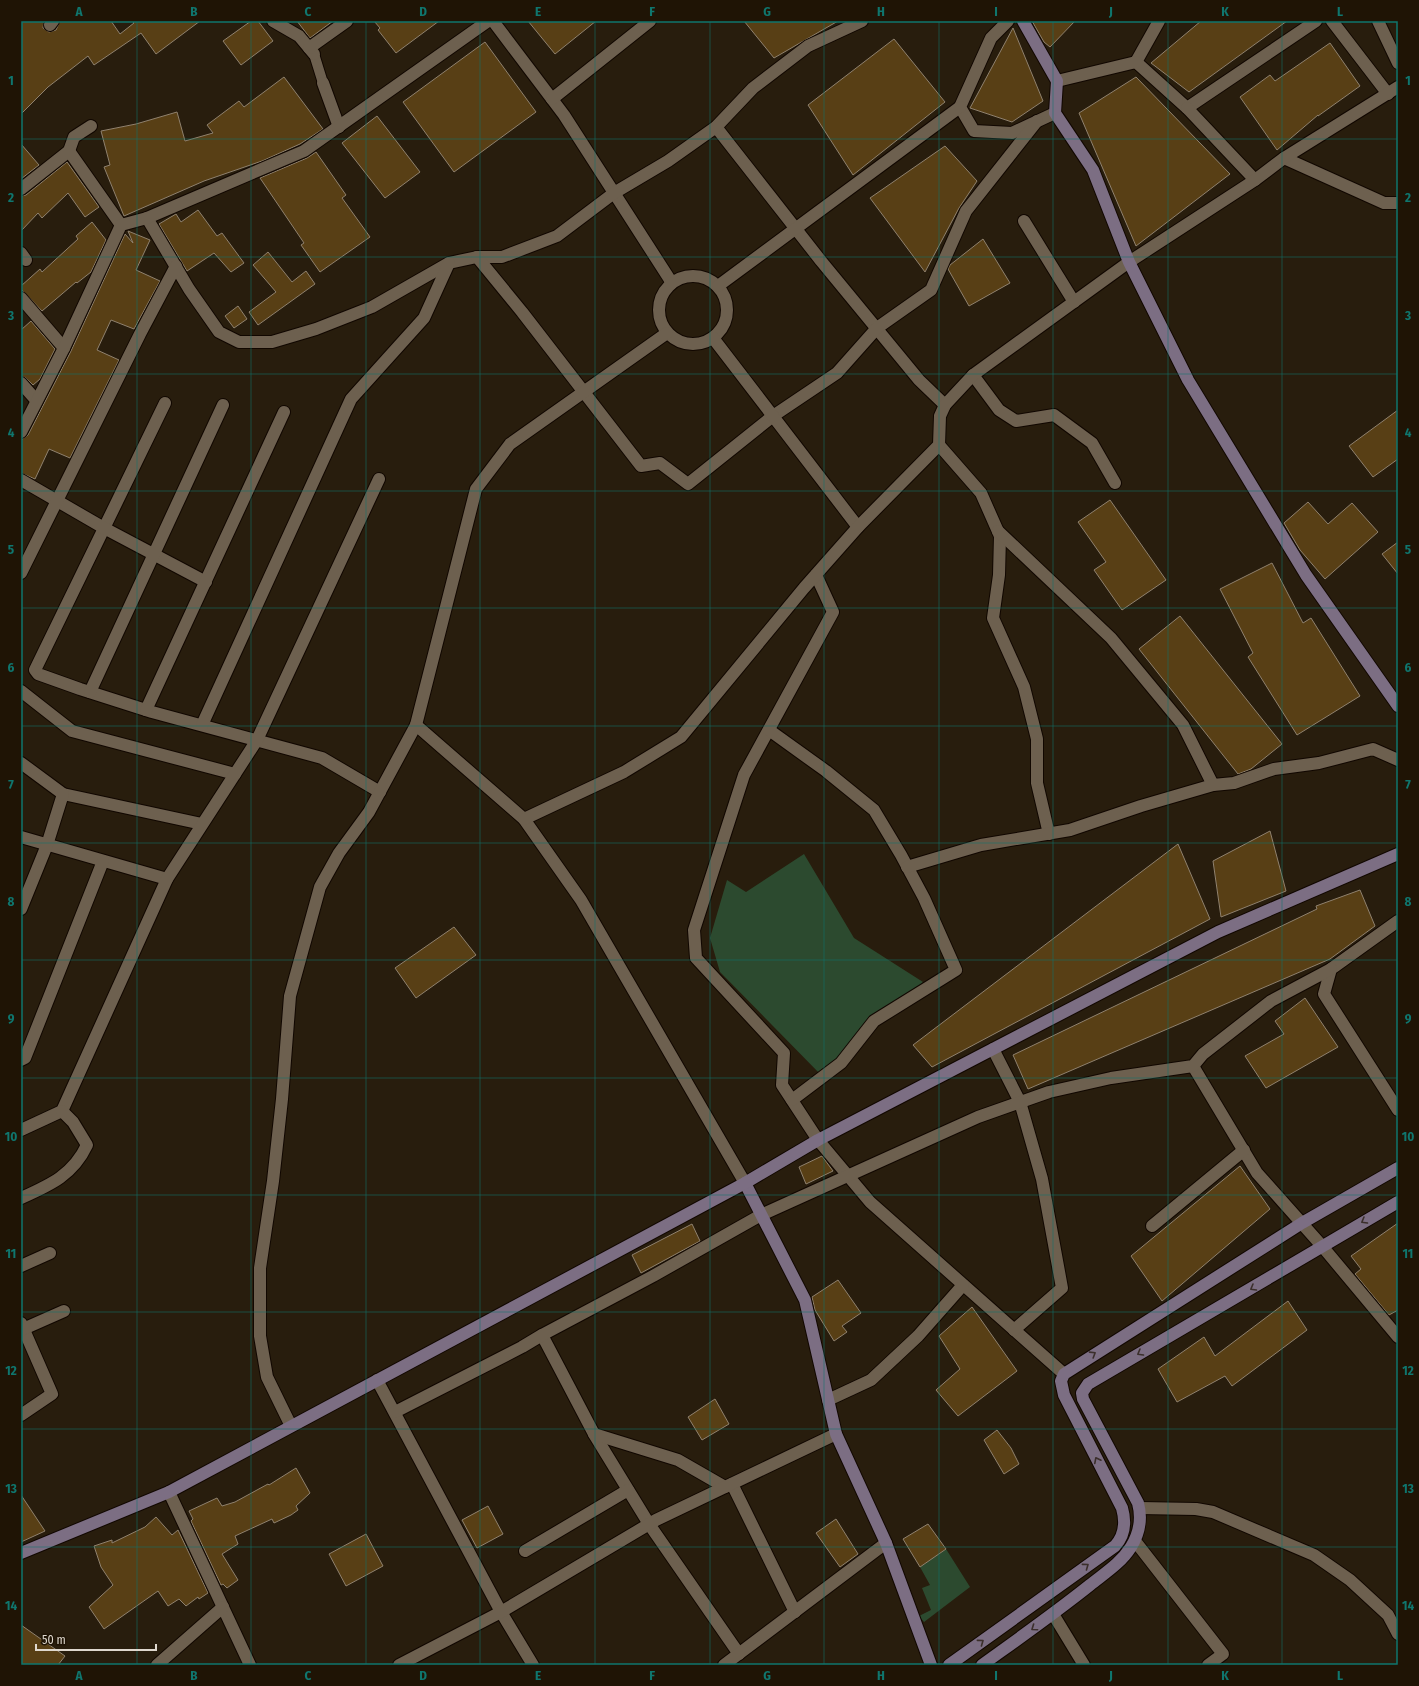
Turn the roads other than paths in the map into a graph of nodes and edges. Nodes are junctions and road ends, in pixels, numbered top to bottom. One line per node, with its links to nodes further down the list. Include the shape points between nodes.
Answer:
1 (273, 21): 13 (street, via 299,36)
2 (347, 21): 13 (street)
3 (488, 21): 25 (street)
4 (493, 21): 19 (street)
5 (650, 21): 19 (street)
6 (862, 21): 26 (street, via 808,46 753,88)
7 (1008, 21): 20 (street, via 992,38)
8 (1023, 21): 16 (street)
9 (1159, 21): 14 (street)
10 (1316, 21): 21 (street)
11 (1332, 21): 18 (street)
12 (1378, 21): 15 (street)
13 (311, 51): 17 (lane)
14 (1136, 62): 16 (street); 21 (street)
15 (1398, 63)
16 (1057, 81): 22 (street)
17 (323, 83): 25 (street)
18 (1393, 91): 28 (street)
19 (552, 99): 31 (street)
20 (960, 107): 23 (street, via 974,131 1012,133); 36 (street)
21 (1187, 108): 29 (street)
22 (1055, 113): 23 (street); 38 (street, via 1093,170)
23 (1037, 121): 45 (street, via 966,211 931,290)
24 (91, 126): 27 (street, via 74,137)
25 (339, 126): 33 (street, via 304,151)
26 (716, 127): 31 (street, via 668,161); 36 (street)
27 (69, 151): 30 (street); 35 (street)
28 (1284, 158): 29 (street); 32 (street, via 1384,203)
29 (1255, 180): 38 (street)
30 (21, 189)
31 (614, 193): 37 (street, via 557,236 502,257); 41 (street)
32 (1398, 203)
33 (146, 218): 35 (street); 40 (street)
34 (1024, 222): 44 (street)
35 (121, 225): 48 (street)
36 (797, 228): 42 (street); 45 (street)
37 (477, 257): 39 (street); 51 (street)
38 (1129, 262): 44 (street); 73 (street, via 1188,380 1306,575)
39 (448, 263): 40 (street, via 372,306 316,329 272,342 239,342 220,332); 75 (street, via 424,318 351,399)
40 (176, 266): 63 (street)
41 (672, 283): 42 (street, via 683,277 696,276 708,279); 46 (street, via 663,294 659,307 660,321)
42 (718, 286): 47 (street, via 725,296 726,320 721,330)
43 (21, 298): 48 (street)
44 (1074, 302): 49 (street)
45 (877, 328): 55 (street, via 919,380); 57 (street, via 837,373)
46 (667, 333): 47 (street, via 677,341 689,344 701,344); 51 (street)
47 (712, 338): 57 (street)
48 (64, 348): 52 (street)
49 (974, 375): 55 (street); 62 (street, via 1000,410 1016,421 1054,415 1092,443)
50 (21, 383): 52 (street)
51 (584, 393): 57 (street, via 641,466 660,463 688,484); 76 (street, via 510,444 476,488)
52 (36, 400): 58 (street)
53 (165, 403): 65 (street)
54 (223, 405): 67 (street)
55 (945, 405): 59 (street, via 940,416)
56 (284, 412): 70 (street)
57 (773, 416): 64 (street)
58 (21, 432)
59 (939, 446): 64 (street); 66 (street, via 981,493)
60 (379, 478): 78 (street)
61 (21, 480): 63 (street)
62 (1115, 483)
63 (57, 501): 65 (street); 68 (street)
64 (858, 527): 69 (street)
65 (104, 528): 67 (street); 72 (street, via 35,670 38,674)
66 (998, 531): 82 (street, via 1111,638 1183,725); 87 (street, via 999,575 993,618 1024,687 1037,740 1037,783)
67 (154, 555): 70 (street); 72 (street)
68 (21, 573)
69 (816, 575): 77 (street, via 833,612); 85 (street, via 682,737 624,772)
70 (206, 582): 74 (street)
71 (21, 691): 81 (street, via 72,731)
72 (90, 692): 74 (street)
73 (1398, 706)
74 (146, 710): 75 (street)
75 (202, 725): 78 (street)
76 (416, 725): 83 (street); 85 (street)
77 (769, 730): 92 (street, via 874,810); 100 (street, via 744,775 694,930 696,958 784,1053 782,1085)
78 (257, 740): 81 (street); 83 (street, via 322,758)
79 (1398, 760): 82 (street, via 1373,749 1319,763 1274,768 1234,783)
80 (21, 762): 84 (street)
81 (235, 774): 86 (street)
82 (1213, 785): 87 (street)
83 (380, 792): 129 (street, via 369,812 339,853 320,887 290,996 274,1174 260,1268 260,1336 267,1376)
84 (63, 794): 86 (street); 89 (street)
85 (524, 819): 109 (street, via 581,900)
86 (202, 824): 93 (street)
87 (1050, 834): 92 (street, via 981,845)
88 (21, 837): 89 (street)
89 (47, 845): 91 (street); 94 (street)
90 (1398, 854): 97 (street, via 1218,932)
91 (103, 861): 93 (street); 98 (street, via 25,1058)
92 (907, 867): 100 (street, via 924,898 956,970 874,1021 842,1063)
93 (167, 879): 103 (street)
94 (21, 909)
95 (1398, 921): 96 (street)
96 (1331, 969): 99 (street, via 1271,1002 1203,1054); 102 (street, via 1324,994)
97 (993, 1049): 101 (street); 105 (street)
98 (21, 1060)
99 (1193, 1066): 101 (street, via 1111,1078 1049,1092); 106 (street)
100 (792, 1100): 105 (street)
101 (1020, 1102): 108 (street, via 978,1117); 121 (street, via 1042,1179 1062,1288)
102 (1398, 1110)
103 (62, 1111): 104 (street); 110 (street, via 73,1122 87,1145 81,1158 54,1184)
104 (21, 1130)
105 (818, 1140): 108 (street); 109 (street)
106 (1244, 1150): 113 (street, via 1257,1173); 114 (street)
107 (1398, 1168): 113 (street)
108 (847, 1175): 112 (street); 118 (street, via 870,1202)
109 (745, 1183): 112 (street); 125 (street)
110 (21, 1198)
111 (1398, 1202): 115 (street, one-way to 115)
112 (761, 1215): 122 (street); 126 (street, via 805,1300)
113 (1302, 1223): 115 (street); 124 (street, one-way to 113)
114 (1152, 1226)
115 (1322, 1246): 123 (street); 135 (street, one-way to 135, via 1093,1380 1084,1388 1083,1399)
116 (50, 1253): 117 (street)
117 (21, 1266)
118 (963, 1285): 121 (street); 126 (street, via 918,1336 871,1380)
119 (64, 1311): 120 (street)
120 (22, 1327): 128 (street, via 52,1394)
121 (1014, 1330): 124 (street)
122 (542, 1335): 127 (street, via 522,1348); 130 (street)
123 (1398, 1337)
124 (1064, 1374): 153 (street, one-way to 124, via 1115,1546 1123,1533 1122,1508 1064,1395 1061,1381)
125 (377, 1380): 127 (street); 129 (street)
126 (828, 1400): 131 (street)
127 (395, 1412): 142 (street)
128 (21, 1415)
129 (291, 1426): 134 (street)
130 (594, 1434): 132 (street, via 678,1460); 133 (street)
131 (836, 1434): 132 (street); 138 (street)
132 (728, 1485): 136 (street); 143 (street)
133 (628, 1490): 136 (street); 139 (street)
134 (169, 1492): 140 (street); 141 (street)
135 (1140, 1508): 137 (street, via 1140,1523); 145 (street, via 1200,1509 1213,1512 1314,1555 1350,1580 1388,1615)
136 (649, 1524): 142 (street); 146 (street)
137 (1135, 1541): 144 (street, via 1119,1562); 156 (street, via 1223,1654)
138 (886, 1544): 143 (street); 152 (street)
139 (525, 1551)
140 (21, 1552)
141 (223, 1607): 147 (street); 148 (street)
142 (501, 1612): 149 (street); 150 (street)
143 (795, 1612): 146 (street)
144 (1053, 1614): 154 (street, one-way to 154); 155 (street)
145 (1398, 1634)
146 (739, 1654): 151 (street)
147 (156, 1665)
148 (250, 1665)
149 (399, 1665)
150 (533, 1665)
151 (724, 1665)
152 (931, 1665)
153 (949, 1665)
154 (982, 1665)
155 (1084, 1665)
156 (1208, 1665)

